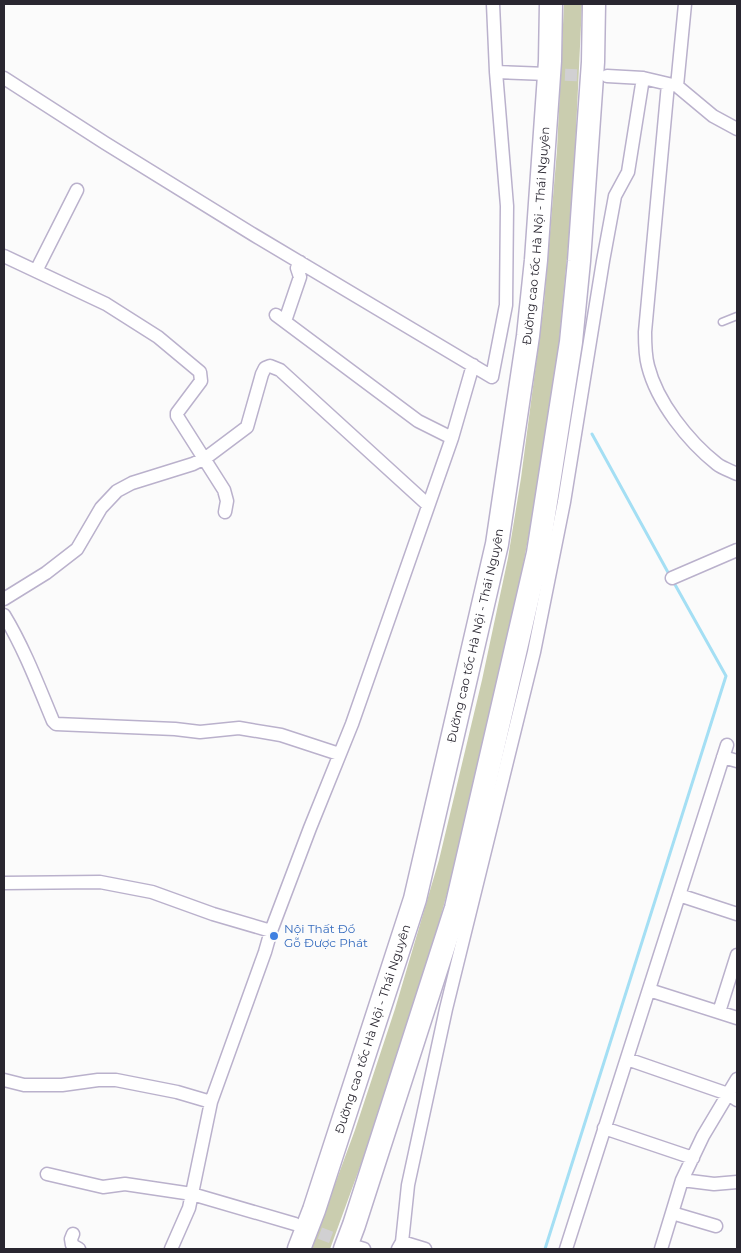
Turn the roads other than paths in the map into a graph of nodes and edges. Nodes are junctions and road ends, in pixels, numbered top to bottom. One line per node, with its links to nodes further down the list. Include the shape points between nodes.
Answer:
1 (493, 4): 5 (street)
2 (551, 4): 57 (highway, Đường cao tốc Hà Nội - Thái Nguyên, via 536,260 497,544 414,899)
3 (594, 4): 54 (highway, via 593,62 571,342 538,553 456,908 354,1225)
4 (686, 4): 10 (street)
5 (496, 72): 6 (street); 18 (street, via 507,206 506,305 492,377)
6 (547, 74)
7 (607, 76): 9 (street)
8 (4, 78): 14 (street)
9 (643, 78): 10 (street); 53 (street, via 628,172 615,196 564,502 536,643 446,1009 408,1184)
10 (673, 85): 11 (street); 21 (street, via 645,348 654,382 682,430 718,465)
11 (737, 130)
12 (77, 190): 15 (street)
13 (4, 256): 15 (street)
14 (300, 262): 18 (street); 19 (street, via 297,268 300,276 281,318 418,421)
15 (36, 270): 20 (street, via 106,304 158,337 200,372 201,381 177,413)
16 (737, 316): 17 (lane)
17 (722, 322)
18 (473, 366): 19 (street)
19 (452, 438): 22 (street)
20 (205, 458): 22 (street, via 247,427 265,368 275,366); 23 (street, via 226,494); 26 (street, via 132,483 117,492 101,508 77,549)
21 (737, 474)
22 (428, 505): 28 (street)
23 (225, 512)
24 (737, 550): 25 (street)
25 (672, 578)
26 (4, 599)
27 (4, 615): 28 (street, via 56,724 200,732 239,728 281,735)
28 (339, 754): 33 (street)
29 (737, 762): 31 (street, via 725,751)
30 (4, 883): 33 (street, via 100,882 152,892)
31 (679, 896): 32 (street); 35 (street)
32 (737, 914)
33 (271, 931): 42 (street)
34 (737, 955): 36 (street)
35 (649, 990): 36 (street); 38 (street)
36 (719, 1012): 37 (street)
37 (737, 1018)
38 (627, 1059): 41 (street); 43 (street)
39 (737, 1079): 41 (street)
40 (4, 1080): 42 (street, via 24,1085 116,1080 188,1094)
41 (733, 1097): 44 (street, via 703,1136)
42 (211, 1102): 48 (street)
43 (604, 1128): 44 (street); 59 (street)
44 (693, 1158): 46 (street)
45 (47, 1174): 48 (street, via 103,1187 125,1184)
46 (682, 1180): 47 (street, via 714,1184); 49 (street)
47 (737, 1182)
48 (192, 1194): 50 (street); 56 (street)
49 (672, 1213): 51 (street); 60 (street)
50 (295, 1224)
51 (716, 1226)
52 (73, 1234): 55 (street, via 72,1245)
53 (400, 1246): 58 (street)
54 (354, 1248)
55 (79, 1249)
56 (172, 1249)
57 (299, 1249)
58 (425, 1249)
59 (566, 1249)
60 (661, 1249)

